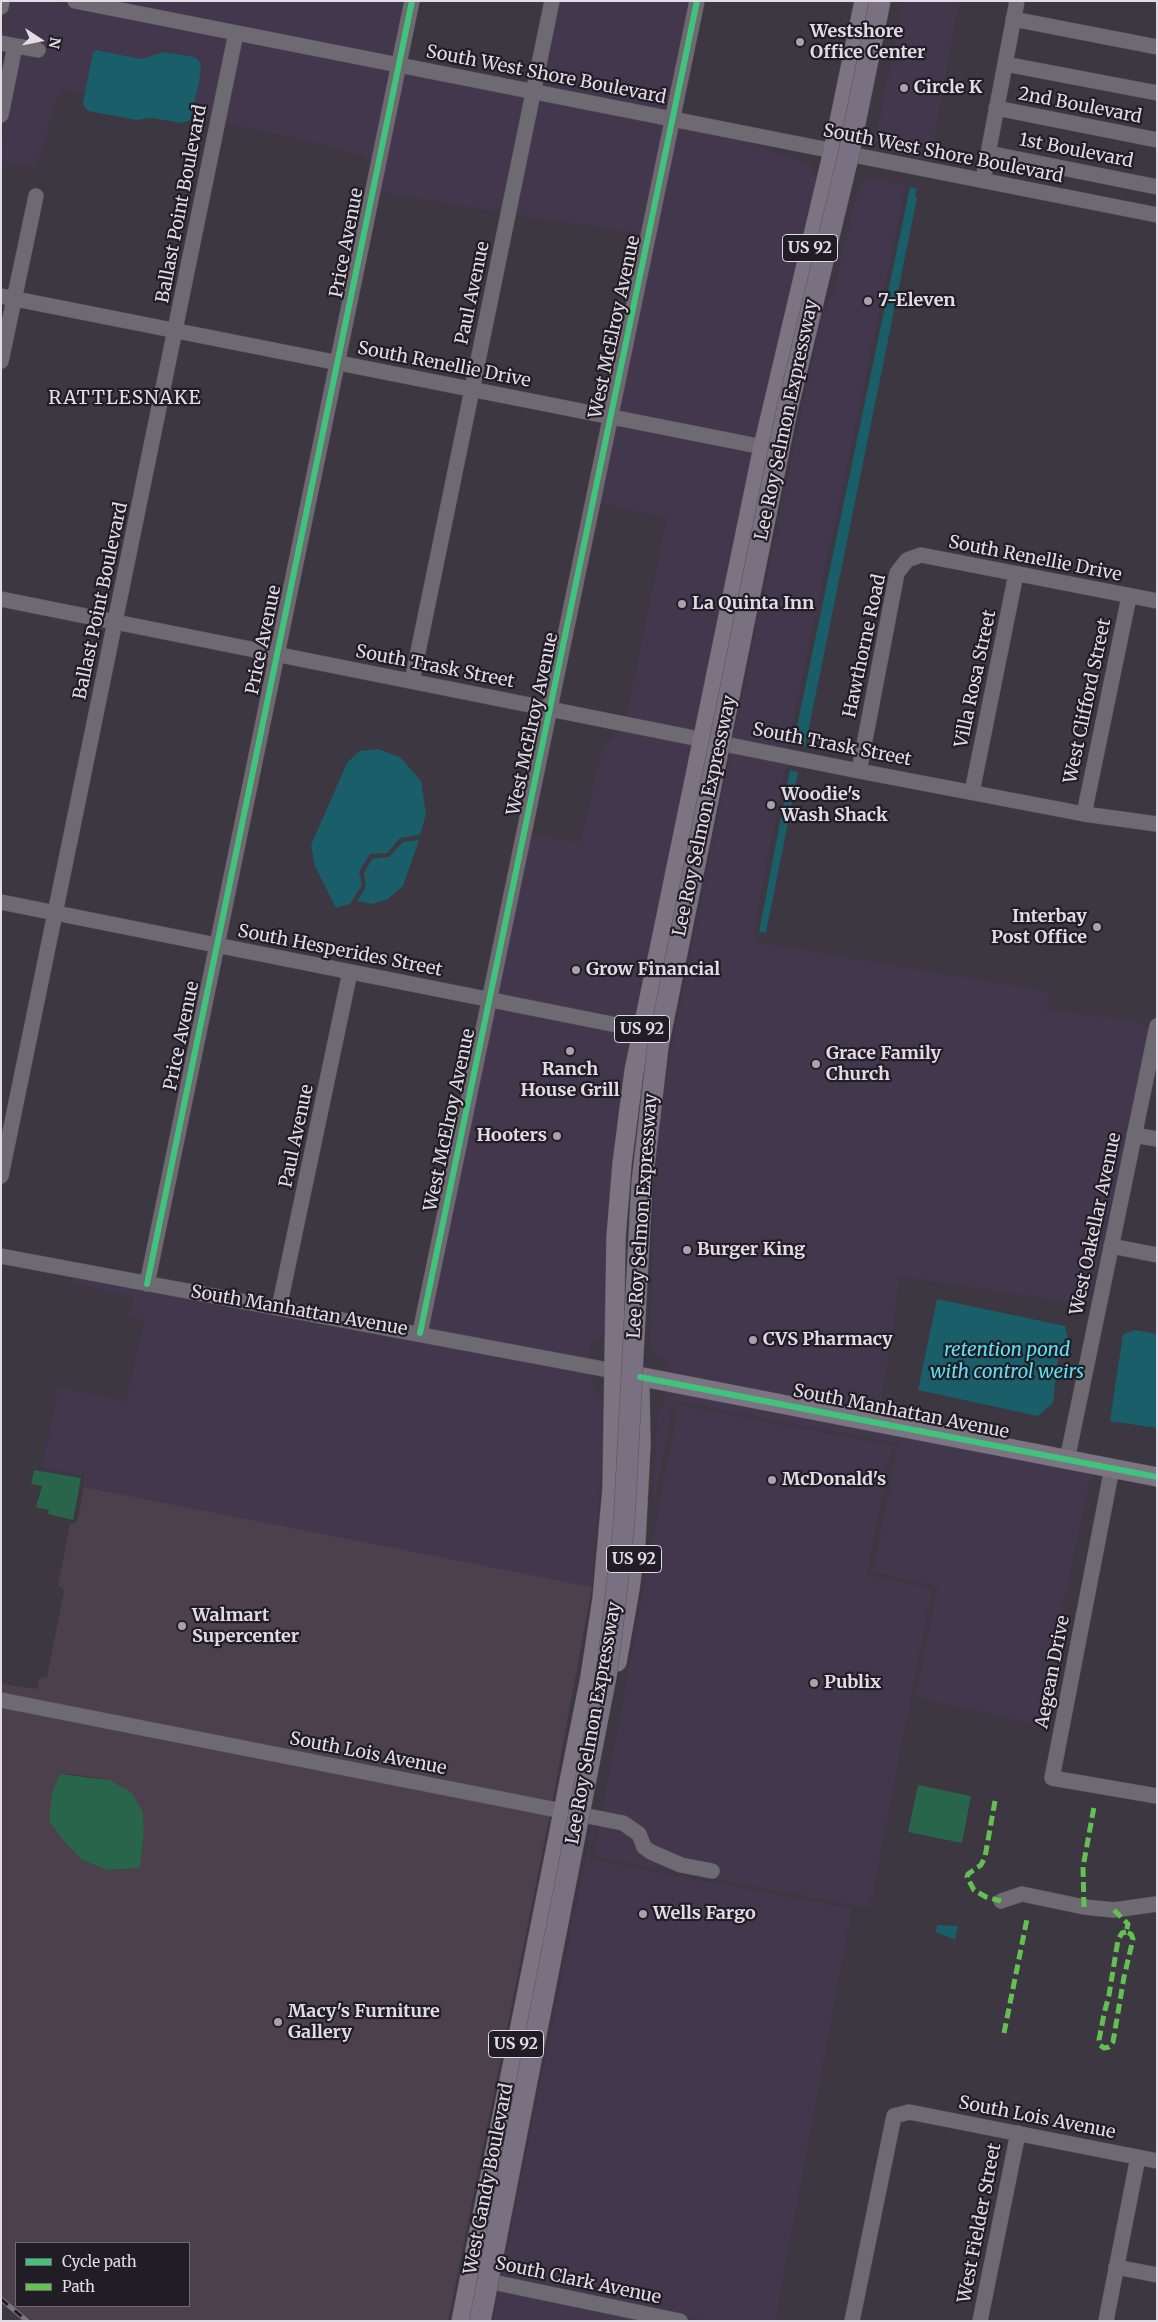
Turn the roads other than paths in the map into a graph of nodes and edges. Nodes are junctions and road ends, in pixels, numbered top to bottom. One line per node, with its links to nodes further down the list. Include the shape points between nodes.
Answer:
1 (2, 1): 10 (street)
2 (75, 1): 12 (street, South West Shore Boulevard)
3 (412, 1): 17 (street, Price Avenue)
4 (552, 1): 18 (street, Paul Avenue)
5 (697, 1): 22 (street, West McElroy Avenue)
6 (865, 1): 24 (main road, West Gandy Boulevard / US 92); 101 (highway, Lee Roy Selmon Expressway, via 834,154 775,407 647,1044 632,1172 614,1523 602,1637)
7 (880, 1): 102 (highway, Lee Roy Selmon Expressway, bridge, via 848,157 788,410 658,1046 643,1163 624,1524 606,1676)
8 (886, 1): 26 (main road, West Gandy Boulevard / US 92)
9 (1017, 1): 11 (street)
10 (1, 7)
11 (1013, 19): 14 (street); 16 (street)
12 (236, 33): 17 (street, South West Shore Boulevard); 32 (street, Ballast Point Boulevard)
13 (8, 45): 15 (street); 21 (street)
14 (1157, 47)
15 (38, 50)
16 (1005, 64): 19 (street); 20 (street)
17 (398, 65): 18 (street, South West Shore Boulevard); 34 (street, Price Avenue)
18 (533, 92): 22 (street, South West Shore Boulevard); 35 (street, Paul Avenue)
19 (1157, 93)
20 (996, 108): 23 (street, 2nd Boulevard); 25 (street)
21 (1, 115)
22 (673, 120): 24 (street, South West Shore Boulevard); 37 (street, West McElroy Avenue)
23 (1157, 140)
24 (833, 151): 26 (street, South West Shore Boulevard); 36 (main road, West Gandy Boulevard / US 92)
25 (988, 153): 27 (street); 28 (street, 1st Boulevard)
26 (855, 155): 27 (street, South West Shore Boulevard); 39 (main road, West Gandy Boulevard / US 92)
27 (983, 180): 30 (street, South West Shore Boulevard)
28 (1157, 187)
29 (36, 196): 31 (street)
30 (1157, 215)
31 (8, 297): 32 (street, South Renellie Drive); 33 (street)
32 (176, 331): 34 (street, South Renellie Drive); 47 (street, Ballast Point Boulevard)
33 (1, 361)
34 (338, 363): 35 (street, South Renellie Drive); 48 (street, Price Avenue)
35 (472, 390): 37 (street, South Renellie Drive); 49 (street, Paul Avenue)
36 (773, 406): 38 (main road, West Gandy Boulevard / US 92); 39 (main road, via 780,447)
37 (611, 418): 38 (street, South Renellie Drive); 50 (street, West McElroy Avenue)
38 (763, 448): 42 (main road, via 774,462 776,475 757,571); 43 (main road, West Gandy Boulevard / US 92)
39 (786, 452): 42 (main road, West Gandy Boulevard / US 92)
40 (906, 560): 41 (street, South Renellie Drive, via 921,555); 53 (street, Hawthorne Road, via 897,573)
41 (1016, 574): 44 (street, South Renellie Drive); 54 (street, Villa Rosa Street)
42 (758, 588): 52 (main road, West Gandy Boulevard / US 92)
43 (732, 594): 51 (main road, West Gandy Boulevard / US 92); 52 (main road, via 735,616 714,711 714,728)
44 (1129, 596): 46 (street, South Renellie Drive); 55 (street, West Clifford Street)
45 (1, 599): 47 (street, South Trask Street)
46 (1157, 601)
47 (115, 622): 48 (street, South Trask Street); 59 (street, Ballast Point Boulevard)
48 (277, 654): 49 (street, South Trask Street); 61 (street, Price Avenue)
49 (412, 681): 50 (street, South Trask Street)
50 (551, 709): 51 (street, South Trask Street); 63 (street, West McElroy Avenue)
51 (702, 738): 52 (street, South Trask Street); 57 (main road, via 714,747 717,763 699,851); 60 (main road, West Gandy Boulevard / US 92)
52 (726, 743): 53 (street, South Trask Street); 57 (main road, West Gandy Boulevard / US 92)
53 (859, 770): 54 (street, South Trask Street)
54 (972, 792): 55 (street, South Trask Street)
55 (1084, 814): 56 (street, South Trask Street)
56 (1157, 824)
57 (702, 861): 66 (main road, West Gandy Boulevard / US 92)
58 (1, 902): 59 (street, South Hesperides Street)
59 (56, 913): 61 (street, South Hesperides Street); 70 (street, Ballast Point Boulevard)
60 (665, 918): 65 (main road, West Gandy Boulevard / US 92); 66 (main road, via 666,959 646,1065 648,1077)
61 (216, 945): 62 (street, South Hesperides Street); 74 (street, Price Avenue)
62 (350, 972): 63 (street, South Hesperides Street); 75 (street, Paul Avenue)
63 (491, 1000): 65 (street, South Hesperides Street); 76 (street, West McElroy Avenue)
64 (1157, 1026): 68 (street, West Oakellar Avenue)
65 (642, 1030): 67 (main road, West Gandy Boulevard / US 92)
66 (656, 1088): 78 (main road, West Gandy Boulevard / US 92, via 644,1221)
67 (630, 1099): 77 (main road, West Gandy Boulevard / US 92, via 616,1237); 78 (main road, via 632,1126 624,1228 624,1338 630,1363)
68 (1134, 1134): 69 (street); 71 (street, West Oakellar Avenue)
69 (1157, 1139)
70 (1, 1176)
71 (1111, 1246): 72 (street); 79 (street, West Oakellar Avenue)
72 (1157, 1255)
73 (1, 1256): 74 (street, South Manhattan Avenue)
74 (147, 1284): 75 (street, South Manhattan Avenue)
75 (280, 1308): 76 (street, South Manhattan Avenue)
76 (420, 1333): 77 (street, South Manhattan Avenue)
77 (614, 1371): 78 (main road, South Manhattan Avenue); 82 (main road, via 626,1383 633,1410 631,1541 615,1645); 83 (main road, West Gandy Boulevard / US 92, via 608,1541)
78 (640, 1377): 79 (main road, South Manhattan Avenue); 82 (main road, West Gandy Boulevard / US 92, via 641,1445 636,1541)
79 (1067, 1460): 80 (main road, South Manhattan Avenue)
80 (1112, 1468): 81 (main road, South Manhattan Avenue); 85 (street, Aegean Drive, via 1052,1778)
81 (1157, 1477)
82 (618, 1656): 87 (main road, West Gandy Boulevard / US 92)
83 (590, 1677): 86 (main road, West Gandy Boulevard / US 92); 87 (main road, via 592,1691 575,1777 575,1799)
84 (1, 1700): 86 (street, South Lois Avenue)
85 (1157, 1796)
86 (563, 1811): 87 (street, South Lois Avenue); 91 (main road, via 573,1827 575,1844 526,2091); 93 (main road, West Gandy Boulevard / US 92)
87 (586, 1817): 88 (street, South Lois Avenue, via 623,1823 639,1834 644,1847 651,1852 681,1865); 91 (main road, West Gandy Boulevard / US 92)
88 (712, 1871)
89 (1001, 1901): 90 (street, via 1022,1894 1114,1910)
90 (1157, 1904)
91 (529, 2104): 99 (main road, West Gandy Boulevard / US 92)
92 (1018, 2133): 94 (street, South Lois Avenue); 105 (street, South Lois Avenue, via 909,2112 894,2116); 106 (street, West Fielder Street)
93 (498, 2134): 98 (main road, West Gandy Boulevard / US 92); 99 (main road, via 501,2157 480,2262)
94 (1138, 2158): 95 (street, South Lois Avenue); 96 (street)
95 (1157, 2161)
96 (1116, 2267): 97 (street); 107 (street)
97 (1157, 2275)
98 (469, 2277): 99 (street, South Clark Avenue); 100 (main road, West Gandy Boulevard / US 92); 102 (main road, via 486,2290)
99 (493, 2283): 103 (main road, West Gandy Boulevard / US 92); 104 (street, South Clark Avenue)
100 (461, 2321)
101 (469, 2321)
102 (480, 2321)
103 (486, 2321)
104 (680, 2321)
105 (852, 2321)
106 (980, 2321)
107 (1106, 2321)

